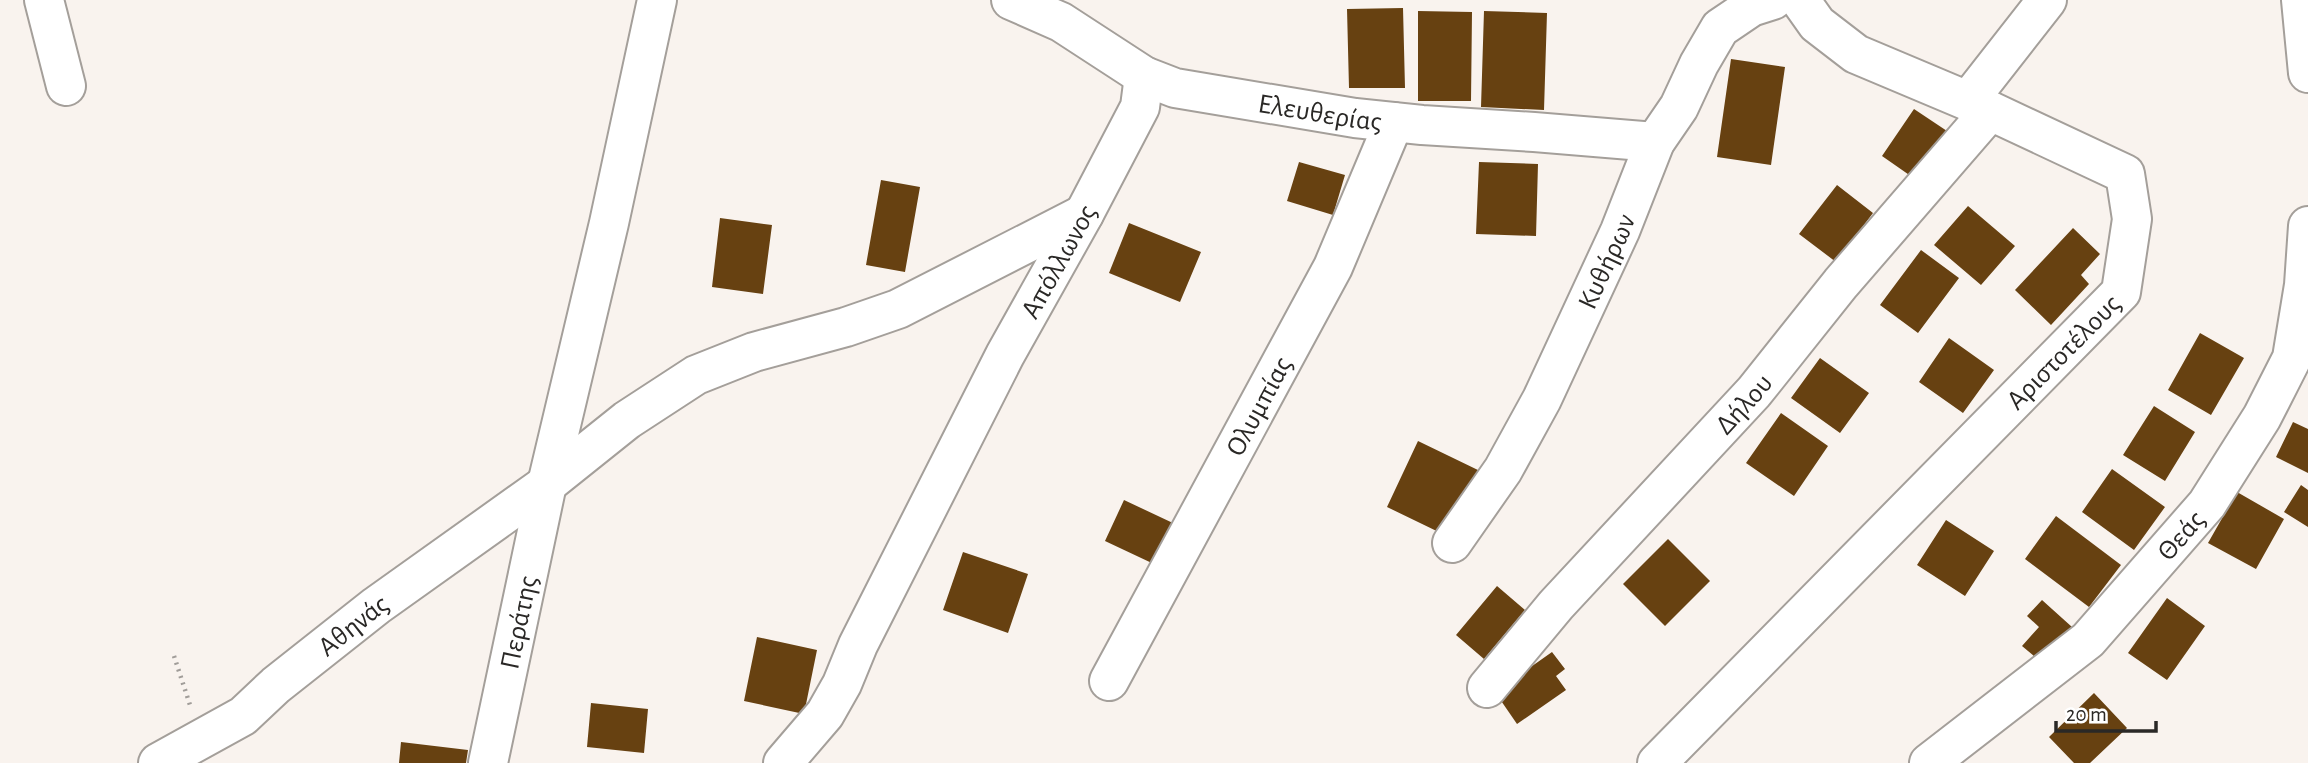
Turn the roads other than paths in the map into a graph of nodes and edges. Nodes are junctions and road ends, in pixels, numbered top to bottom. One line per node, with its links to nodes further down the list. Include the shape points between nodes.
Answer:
1 (44, 0): 10 (street)
2 (657, 0): 16 (street, Περάτης)
3 (1011, 0): 9 (street, Ελευθερίας, via 1061,22)
4 (1773, 0): 13 (street, Κυθήρων, via 1751,6 1720,28 1679,107)
5 (1800, 0): 11 (street, Αριστοτέλους, via 1817,24 1856,54)
6 (2047, 0): 11 (street, Δήλου)
7 (2301, 0): 8 (street)
8 (2308, 73)
9 (1144, 76): 12 (street, Ελευθερίας, via 1175,88); 14 (street, via 1140,107)
10 (66, 86)
11 (1979, 106): 19 (street, Δήλου, via 1755,392 1556,605); 23 (street, Αριστοτέλους, via 2125,174 2132,219 2121,292)
12 (1394, 122): 13 (street, Ελευθερίας); 18 (street, Ολυμπίας, via 1332,267)
13 (1655, 142): 17 (street, Κυθήρων, via 1620,231 1542,399 1503,470)
14 (1084, 215): 16 (street, Απόλλωνος, via 898,309 754,352 696,375 627,420); 22 (street, Απόλλωνος, via 1004,355 842,684 825,714)
15 (2308, 226): 24 (street, Θεάς, via 2292,358 2262,417 2207,504 2088,640)
16 (547, 484): 20 (street, Αθηνάς, via 376,606 243,716); 21 (street, Περάτης)
17 (1452, 543)
18 (1109, 681)
19 (1487, 688)
20 (158, 763)
21 (488, 763)
22 (783, 763)
23 (1657, 763)
24 (1929, 763)

